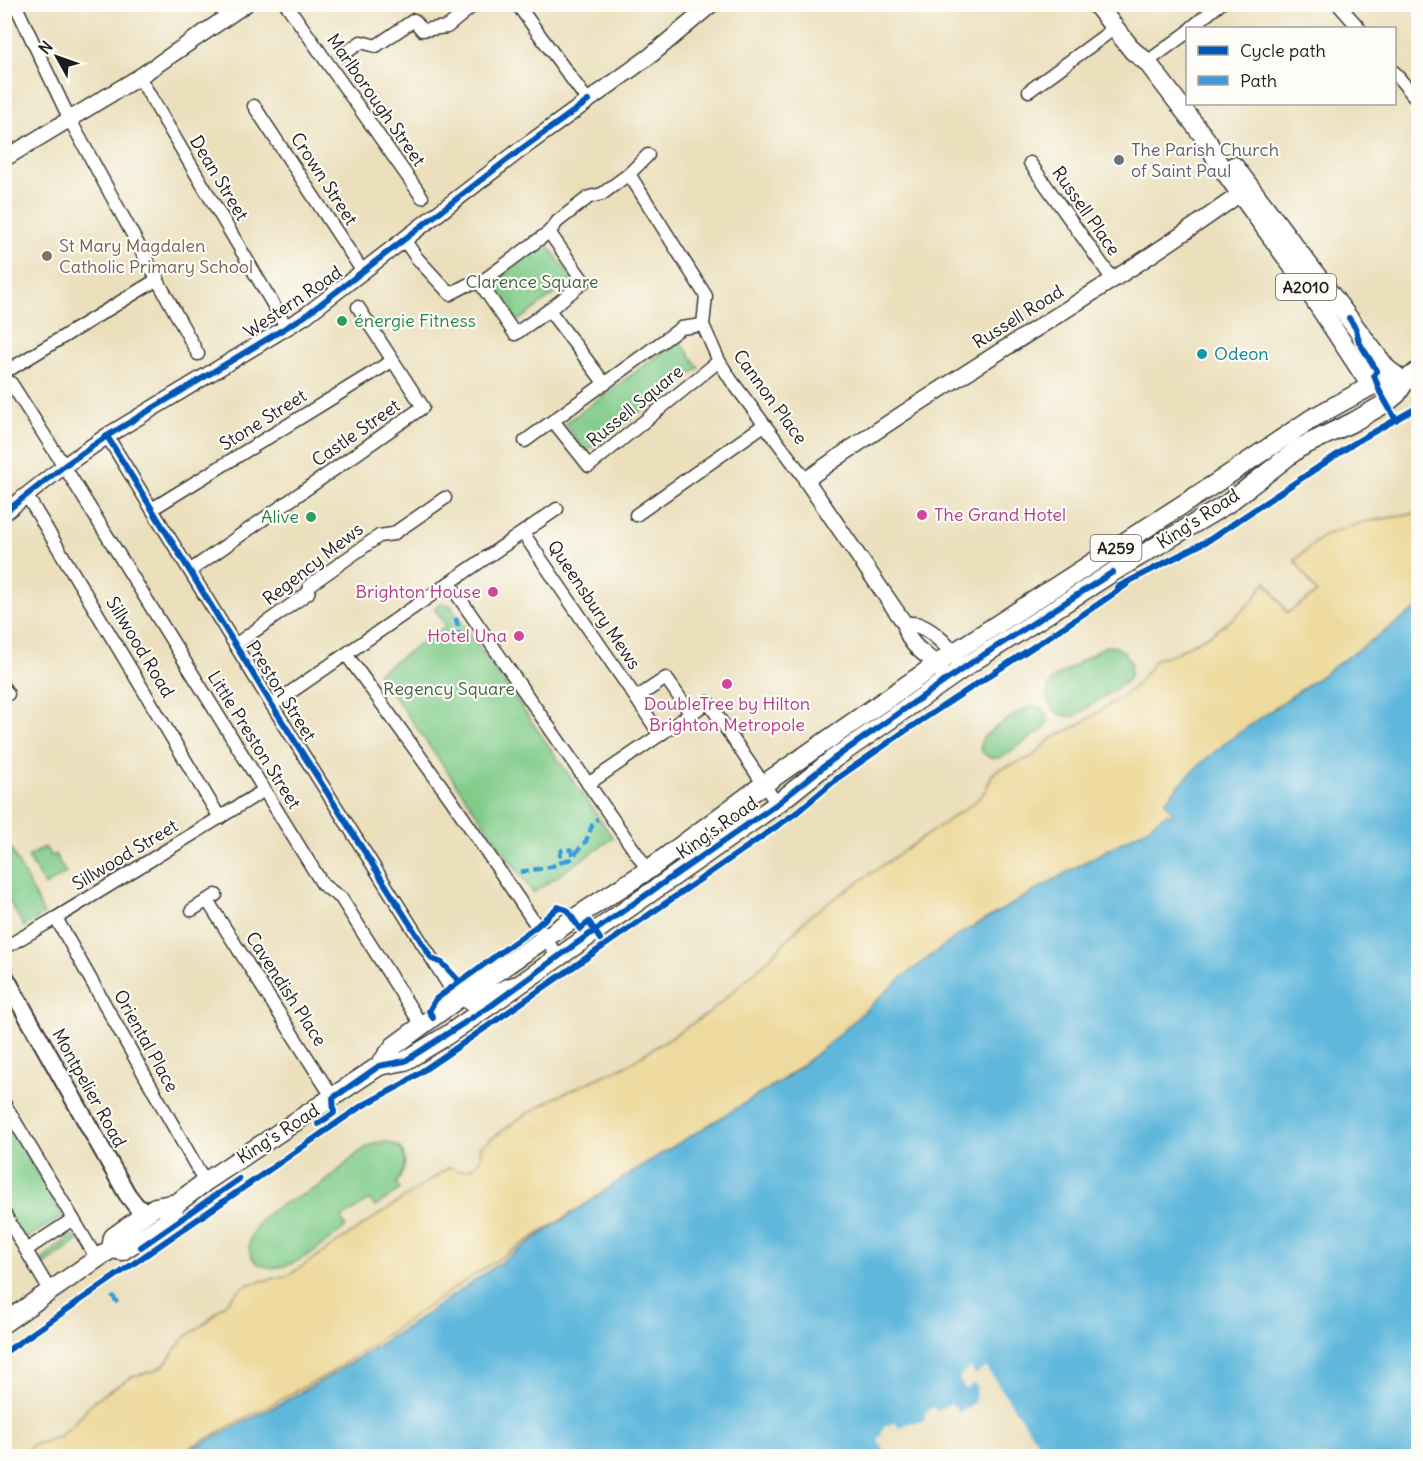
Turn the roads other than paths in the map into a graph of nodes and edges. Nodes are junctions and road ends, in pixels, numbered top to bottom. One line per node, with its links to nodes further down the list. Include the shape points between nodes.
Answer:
1 (15, 4): 23 (street)
2 (246, 4): 18 (street)
3 (286, 4): 29 (street, Marlborough Street, via 334,62)
4 (475, 4): 15 (street, via 447,27 422,30 414,20 376,46 361,42)
5 (516, 4): 20 (street)
6 (712, 4): 20 (street, Western Road)
7 (1096, 4): 13 (main road, A2010)
8 (1111, 4): 16 (main road, A2010, via 1144,50)
9 (1220, 4): 11 (street)
10 (1338, 4): 12 (street)
11 (1192, 27)
12 (1358, 27)
13 (1115, 28): 16 (main road, A2010); 19 (street)
14 (1186, 33): 16 (street)
15 (348, 51)
16 (1147, 62): 28 (main road, A2010, via 1208,142 1217,161)
17 (1396, 73): 21 (street)
18 (139, 77): 23 (street); 39 (street, Dean Street)
19 (1029, 91)
20 (588, 101): 31 (street, Western Road)
21 (1419, 101)
22 (254, 106): 32 (street, Crown Street)
23 (70, 120): 25 (street); 33 (street)
24 (648, 155): 27 (street)
25 (4, 159)
26 (1030, 163): 34 (street, Russell Place)
27 (629, 174): 30 (street, via 602,194 589,197); 38 (street, Cannon Place, via 706,296)
28 (1245, 190): 34 (street, Russell Road); 40 (main road, A2010)
29 (422, 197)
30 (549, 232): 35 (street); 37 (street, via 584,282)
31 (405, 241): 32 (street, Western Road); 35 (street, via 450,294 466,285)
32 (363, 272): 39 (street, Western Road)
33 (158, 279): 41 (street); 44 (street)
34 (1113, 280): 53 (street, Russell Road, via 858,442)
35 (480, 284): 37 (street, via 514,334)
36 (358, 307): 42 (street, Castle Street)
37 (549, 310): 46 (street)
38 (703, 325): 43 (street, Cannon Place); 46 (street, Russell Square, via 681,328)
39 (287, 328): 50 (street, Western Road)
40 (1348, 332): 45 (main road, via 1365,338 1387,369); 47 (main road)
41 (198, 354)
42 (392, 361): 56 (street, Stone Street); 61 (street, Castle Street, via 423,407)
43 (719, 361): 48 (street, Russell Square, via 589,466); 49 (street, Cannon Place)
44 (7, 375): 52 (street, Little Preston Street)
45 (1409, 377): 47 (main road); 68 (main road, King's Road / A259, via 1386,403 1299,448 1227,504)
46 (606, 384): 48 (street, Russell Square)
47 (1371, 386): 65 (main road, King's Road / A259, via 1296,429)
48 (554, 422): 51 (street, Russell Square)
49 (764, 425): 53 (street, Cannon Place); 59 (street)
50 (107, 436): 52 (street, Western Road); 56 (street, Preston Street)
51 (525, 441)
52 (64, 466): 54 (street, Western Road); 76 (street, Little Preston Street)
53 (806, 480): 63 (street, Cannon Place)
54 (27, 496): 58 (street, Western Road); 78 (street, Sillwood Road)
55 (445, 498): 64 (street, Regency Mews, via 393,534 380,536 353,554 310,585 308,593)
56 (152, 508): 61 (street, Preston Street)
57 (557, 509): 60 (street)
58 (4, 513)
59 (636, 515)
60 (523, 533): 62 (street); 70 (street, Queensbury Mews)
61 (191, 570): 64 (street, Preston Street)
62 (449, 583): 66 (street); 75 (street)
63 (905, 624): 65 (street, via 929,631); 67 (street, Cannon Place, via 907,638)
64 (235, 645): 71 (street, Preston Street)
65 (953, 653): 67 (main road, King's Road / A259); 68 (street)
66 (346, 654): 71 (street); 82 (street)
67 (937, 664): 69 (street, Cannon Place); 74 (main road, King's Road / A259)
68 (963, 669): 69 (main road, King's Road / A259)
69 (947, 680): 77 (main road, King's Road / A259, via 832,760)
70 (636, 698): 72 (street, Queensbury Mews, via 666,678); 73 (street, Queensbury Mews)
71 (272, 705): 87 (street, Preston Street)
72 (691, 714): 73 (street); 74 (street, via 708,702)
73 (660, 735): 75 (street)
74 (764, 783): 77 (street); 79 (main road, King's Road / A259)
75 (588, 784): 79 (street)
76 (263, 791): 78 (street, Sillwood Street); 88 (street, Little Preston Street, via 323,885 341,898)
77 (777, 804): 84 (main road, King's Road / A259)
78 (220, 818): 81 (street, Sillwood Street)
79 (648, 870): 82 (main road, King's Road / A259)
80 (192, 910): 90 (street, Cavendish Place, via 211,897)
81 (56, 918): 83 (street, Sillwood Street); 92 (street, Oriental Place)
82 (546, 939): 84 (street); 87 (main road, King's Road / A259)
83 (4, 948)
84 (558, 957): 86 (main road, King's Road / A259)
85 (4, 975): 94 (main road, Montpelier Road, via 126,1194)
86 (529, 979): 87 (street, via 503,986 468,1003); 89 (main road, King's Road / A259, via 405,1061)
87 (459, 999): 88 (main road, King's Road / A259)
88 (423, 1026): 89 (main road, King's Road / A259, via 394,1046)
89 (379, 1066): 90 (main road, King's Road / A259)
90 (333, 1098): 92 (main road, King's Road / A259)
91 (4, 1102): 96 (street)
92 (205, 1182): 93 (main road, King's Road / A259)
93 (177, 1203): 94 (main road, King's Road / A259); 98 (main road, King's Road / A259, via 166,1222 122,1251)
94 (147, 1212): 98 (main road, King's Road / A259, via 113,1237)
95 (4, 1213): 97 (street)
96 (73, 1219): 97 (street); 98 (street)
97 (26, 1250): 99 (street)
98 (104, 1254): 99 (main road, King's Road / A259)
99 (50, 1291): 100 (main road, King's Road / A259)
100 (4, 1323)

